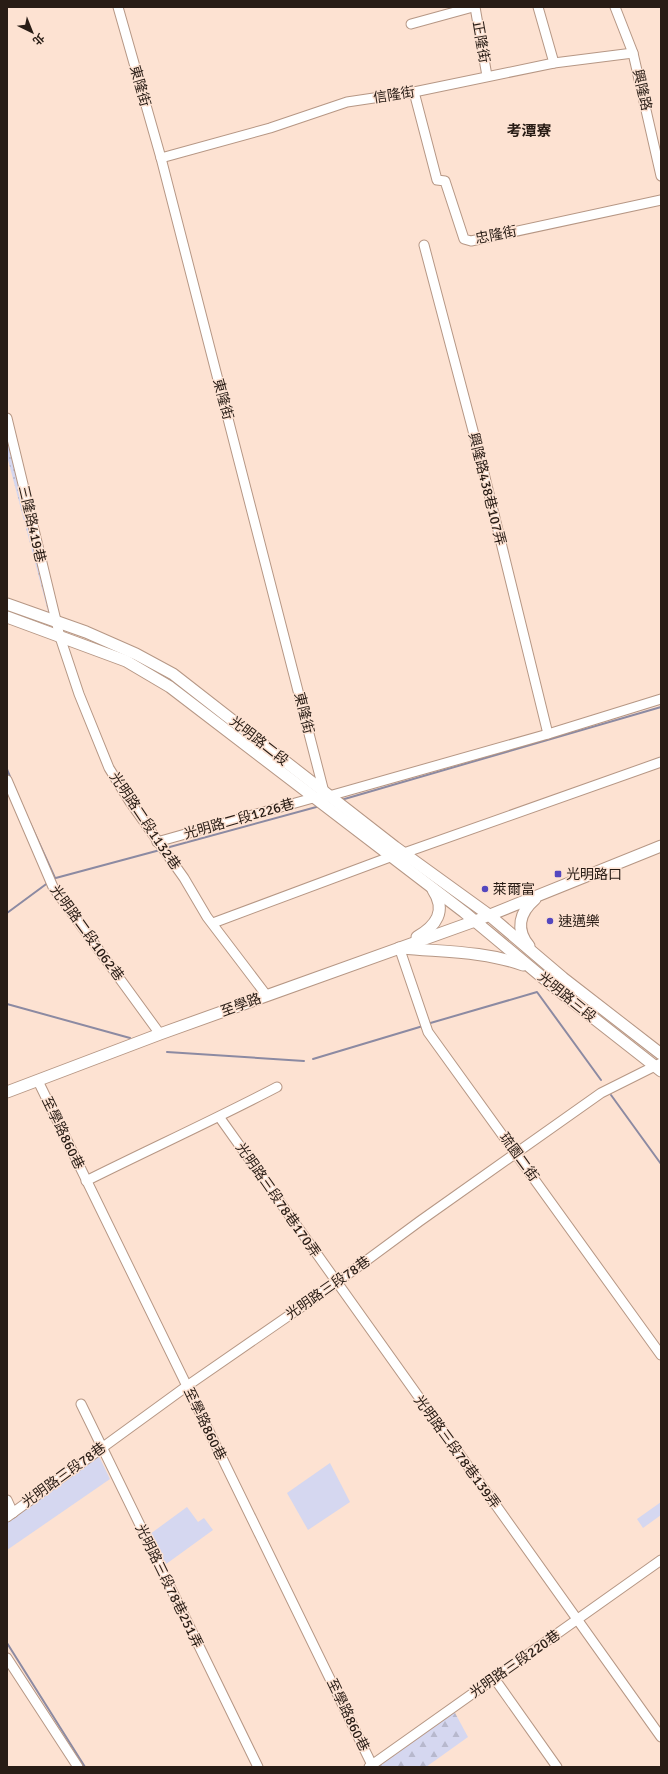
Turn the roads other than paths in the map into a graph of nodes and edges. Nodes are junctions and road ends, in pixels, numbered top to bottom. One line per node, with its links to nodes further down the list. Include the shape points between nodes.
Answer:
1 (118, 7): 10 (street, 東隆街)
2 (474, 7): 5 (street); 8 (street, 正隆街)
3 (538, 7): 7 (street)
4 (615, 7): 6 (street, 興隆路)
5 (411, 24)
6 (633, 53): 7 (street, 信隆街); 11 (street, 興隆路)
7 (554, 63): 8 (street, 信隆街)
8 (487, 76): 9 (street, 信隆街)
9 (414, 92): 10 (street, 信隆街, via 347,102 270,128); 12 (street, 忠隆街, via 438,180 445,181 464,239 471,241)
10 (161, 158): 22 (street, 東隆街)
11 (661, 176)
12 (661, 200)
13 (424, 245): 19 (street, 興隆路438巷107弄, via 481,461)
14 (7, 421): 17 (street, 三隆路419巷)
15 (7, 604): 17 (street, 光明路二段)
16 (7, 617): 17 (street, 光明路二段)
17 (58, 629): 22 (street, 光明路二段, via 126,661 170,687); 22 (street, 光明路二段, via 136,654 173,674); 23 (street, 光明路二段1132巷, via 79,694 110,768)
18 (661, 699): 19 (street, 光明路二段1226巷)
19 (548, 734): 22 (street, 光明路二段1226巷)
20 (661, 762): 25 (street)
21 (7, 780): 36 (street, 光明路二段1062巷, via 53,887)
22 (322, 796): 23 (street, 光明路二段1226巷); 25 (street, 光明路二段); 26 (street, 光明路二段)
23 (157, 842): 31 (street, 光明路二段1132巷)
24 (661, 846): 28 (street, 至學路)
25 (404, 853): 29 (street, 光明路二段)
26 (390, 857): 27 (street, 光明路二段); 31 (street)
27 (432, 888): 30 (street, 光明路二段); 32 (street, via 438,896 439,904 439,914 434,926)
28 (540, 895): 29 (street, 至學路); 33 (street, via 528,905 521,917 521,930 526,943)
29 (489, 916): 30 (street, 至學路); 33 (street, 光明路三段)
30 (476, 921): 32 (street, 至學路); 34 (street, 光明路三段)
31 (213, 923): 35 (street, 光明路二段1132巷)
32 (399, 948): 34 (street, via 497,957); 35 (street, 至學路); 43 (street, 琉園二街, via 428,1032)
33 (537, 956): 37 (street, 光明路三段)
34 (530, 968): 38 (street, 光明路三段)
35 (267, 996): 36 (street, 至學路)
36 (160, 1034): 39 (street, 至學路)
37 (661, 1054)
38 (659, 1066): 43 (street, 光明路三段78巷, via 602,1093)
39 (38, 1081): 41 (street, 至學路); 44 (street, 至學路860巷)
40 (277, 1087): 42 (street)
41 (7, 1092)
42 (220, 1118): 44 (street); 45 (street, 光明路三段78巷170弄)
43 (516, 1153): 45 (street, 光明路三段78巷); 46 (street, 琉園二街)
44 (86, 1181): 47 (street, 至學路860巷)
45 (336, 1283): 47 (street, 光明路三段78巷); 53 (street, 光明路三段78巷139弄)
46 (661, 1356)
47 (187, 1386): 49 (street, 光明路三段78巷); 57 (street, 至學路860巷)
48 (81, 1404): 49 (street, 光明路三段78巷251弄)
49 (102, 1448): 51 (street, 光明路三段78巷); 59 (street, 光明路三段78巷251弄)
50 (7, 1500): 51 (street)
51 (10, 1515)
52 (661, 1560): 53 (street, 光明路三段220巷)
53 (578, 1620): 55 (street, 光明路三段220巷); 56 (street, 光明路三段78巷139弄)
54 (7, 1658): 58 (street)
55 (494, 1678): 57 (street, 光明路三段220巷); 60 (street)
56 (661, 1737)
57 (371, 1766)
58 (78, 1767)
59 (258, 1767)
60 (557, 1767)

